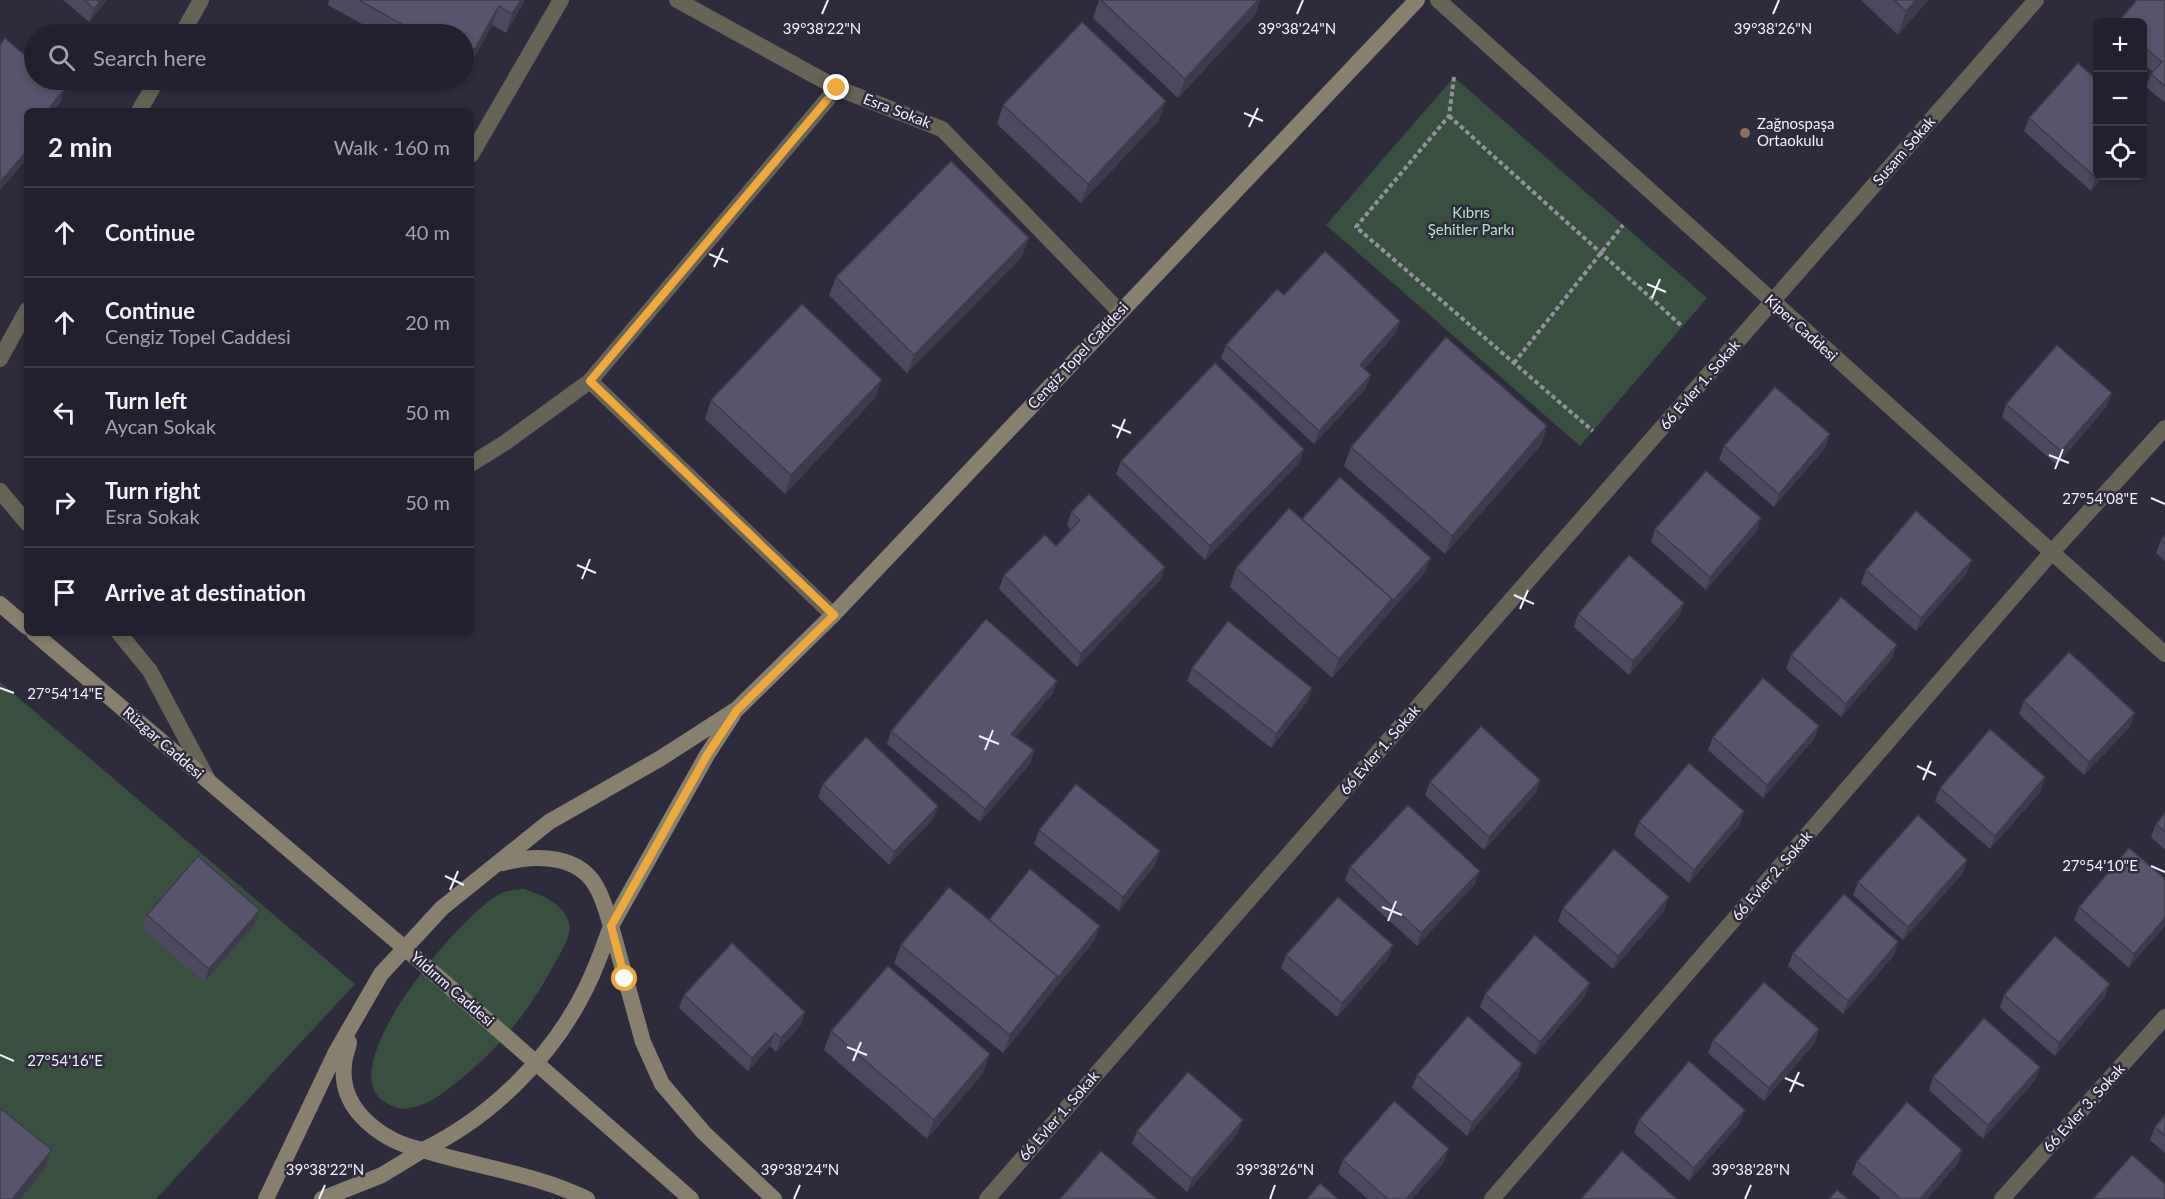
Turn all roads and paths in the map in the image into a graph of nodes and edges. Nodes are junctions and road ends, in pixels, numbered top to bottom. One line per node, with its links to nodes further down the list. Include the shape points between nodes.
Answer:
1 (201, 0): 7 (street)
2 (561, 0): 13 (street)
3 (677, 0): 9 (street, Esra Sokak)
4 (1417, 0): 17 (main road, Cengiz Topel Caddesi)
5 (1438, 0): 16 (street, Kiper Caddesi)
6 (2036, 0): 16 (street, Susam Sokak)
7 (188, 24)
8 (1454, 77): 12 (path)
9 (837, 88): 17 (street, Esra Sokak, via 942,129); 22 (street)
10 (151, 90): 11 (street)
11 (141, 108)
12 (1449, 116): 15 (path); 21 (path, via 1356,227)
13 (474, 150)
14 (1623, 225): 15 (path)
15 (1601, 253): 19 (path); 21 (path)
16 (1772, 302): 28 (street, Kiper Caddesi); 47 (street, 66 Evler 1. Sokak)
17 (1120, 312): 30 (main road, Cengiz Topel Caddesi)
18 (24, 315): 20 (street)
19 (1683, 327)
20 (0, 359)
21 (1514, 363): 24 (path)
22 (590, 381): 25 (street); 30 (street)
23 (2165, 428): 28 (street, 66 Evler 2. Sokak)
24 (1593, 431)
25 (474, 462)
26 (0, 491): 27 (street)
27 (24, 519)
28 (2052, 553): 34 (street, Kiper Caddesi); 48 (street, 66 Evler 2. Sokak)
29 (0, 604): 31 (main road)
30 (834, 615): 35 (main road, Cengiz Topel Caddesi)
31 (24, 624)
32 (38, 636): 36 (main road, Rüzgar Caddesi)
33 (121, 636): 36 (street, via 150,671)
34 (2165, 654)
35 (737, 710): 37 (main road, via 549,822); 38 (main road, via 707,755)
36 (209, 783): 45 (main road, Yıldırım Caddesi, via 428,968)
37 (497, 864): 38 (main road, via 545,856 585,872 598,888); 40 (main road, via 442,908 381,974)
38 (611, 926): 41 (main road, via 585,991 553,1042 475,1120); 46 (main road, via 643,1042 662,1084 704,1133)
39 (2165, 1017): 49 (street, 66 Evler 3. Sokak)
40 (355, 1021): 41 (main road, via 343,1066 348,1093 360,1117 407,1147); 42 (main road, via 336,1052)
41 (423, 1150): 43 (main road, via 382,1175); 44 (main road, via 566,1189)
42 (266, 1199)
43 (322, 1199)
44 (587, 1199)
45 (691, 1199)
46 (774, 1199)
47 (987, 1199)
48 (1492, 1199)
49 (2002, 1199)

